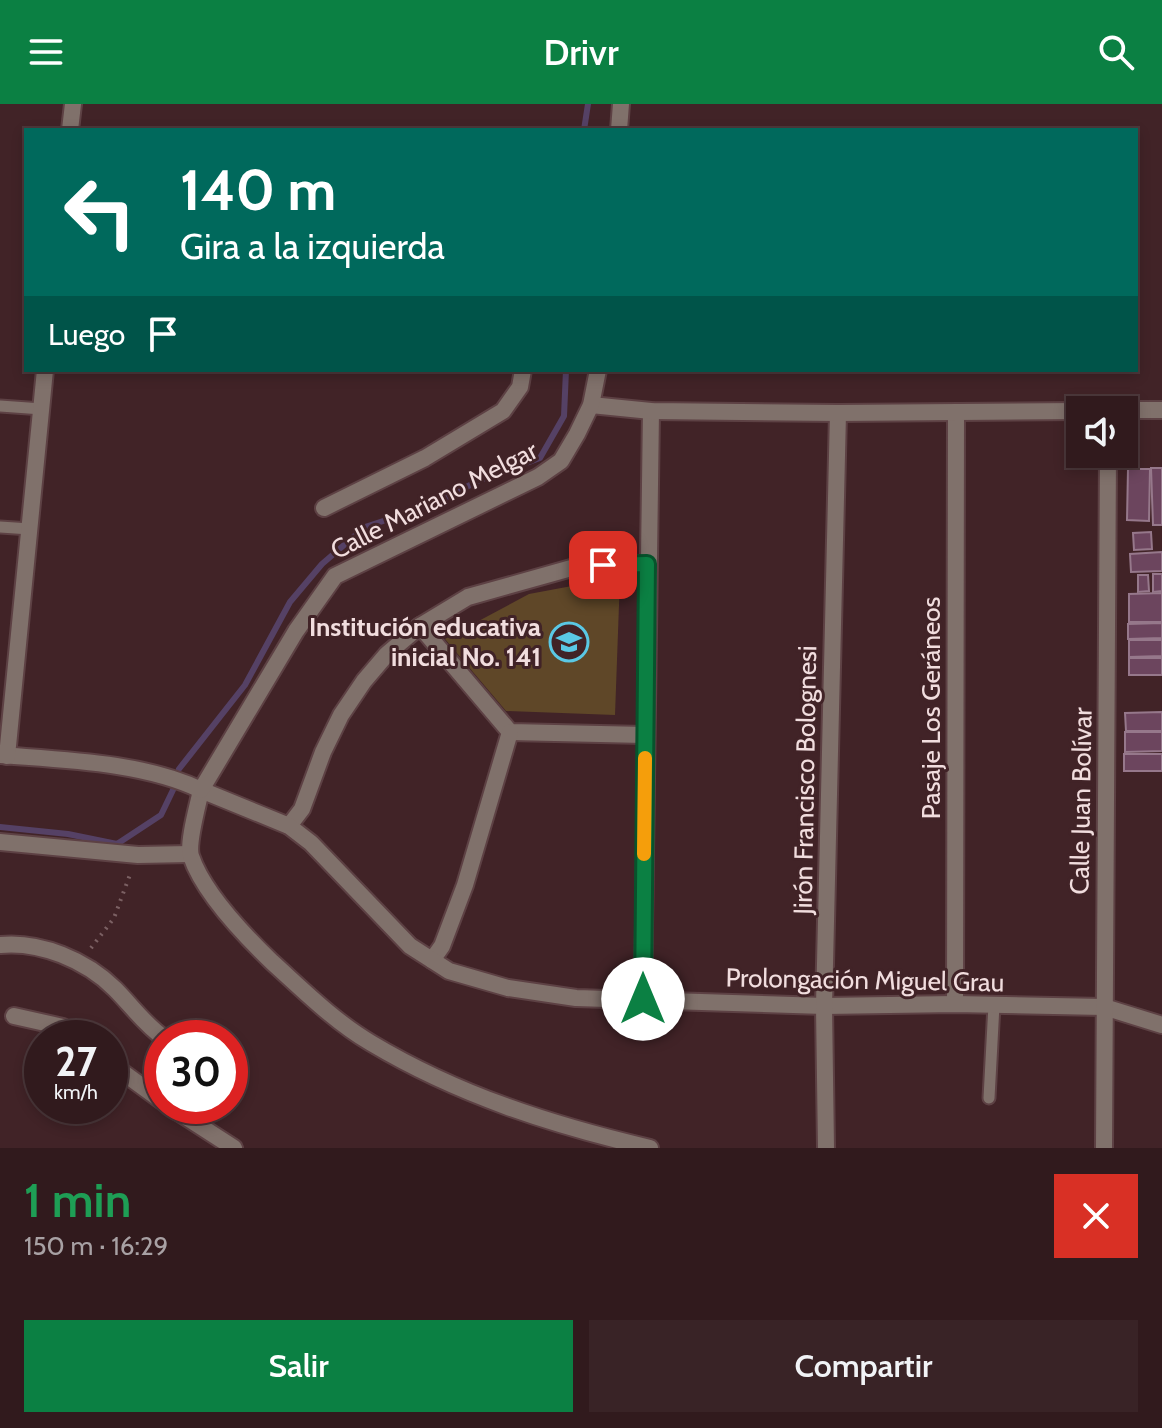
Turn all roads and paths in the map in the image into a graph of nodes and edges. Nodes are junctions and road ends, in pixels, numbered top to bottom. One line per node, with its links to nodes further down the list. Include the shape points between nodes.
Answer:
1 (73, 104): 3 (street)
2 (621, 104): 4 (street)
3 (70, 128)
4 (619, 128)
5 (45, 372): 10 (street)
6 (523, 372): 18 (street, via 520,387 503,411 425,458)
7 (598, 372): 8 (street, Calle Mariano Melgar)
8 (591, 405): 13 (street); 26 (street, Calle Mariano Melgar, via 561,461 538,477 335,576)
9 (0, 406): 10 (lane)
10 (42, 409): 20 (street)
11 (1138, 410): 12 (street)
12 (1162, 410)
13 (651, 411): 16 (street); 21 (street)
14 (1066, 411): 15 (street)
15 (956, 412): 16 (street); 35 (street, Pasaje Los Geráneos)
16 (838, 413): 37 (street, Jirón Francisco Bolognesi)
17 (1108, 468): 38 (street, Calle Juan Bolívar)
18 (324, 508)
19 (0, 527): 20 (lane)
20 (30, 529): 25 (street)
21 (647, 564): 22 (street, via 582,565 468,597); 24 (street)
22 (420, 626): 23 (street); 27 (street, via 387,654 341,715 302,809)
23 (510, 732): 24 (street); 32 (street, via 465,885)
24 (645, 735): 34 (street)
25 (4, 755): 26 (street, Prolongación Miguel Grau, via 131,770)
26 (201, 790): 27 (street, Prolongación Miguel Grau); 29 (street)
27 (289, 826): 32 (street, Prolongación Miguel Grau, via 410,946)
28 (0, 842): 30 (street)
29 (190, 854): 30 (street); 46 (street, via 215,898 247,938 369,1042 486,1101)
30 (138, 855): 33 (path, via 114,918)
31 (0, 945): 33 (street, via 20,943)
32 (432, 960): 34 (street, Prolongación Miguel Grau, via 449,971 508,988 576,998)
33 (80, 962): 41 (street)
34 (643, 999): 37 (street, Prolongación Miguel Grau)
35 (955, 1004): 36 (street, Prolongación Miguel Grau); 37 (street, Prolongación Miguel Grau)
36 (994, 1005): 38 (street, Prolongación Miguel Grau); 43 (lane)
37 (824, 1006): 47 (street, Jirón Francisco Bolognesi)
38 (1104, 1007): 42 (street, Prolongación Miguel Grau); 48 (street, Calle Juan Bolívar)
39 (14, 1016): 40 (street)
40 (32, 1020)
41 (144, 1020)
42 (1162, 1025)
43 (989, 1098)
44 (197, 1124): 45 (street)
45 (234, 1148)
46 (650, 1148)
47 (826, 1148)
48 (1104, 1148)

